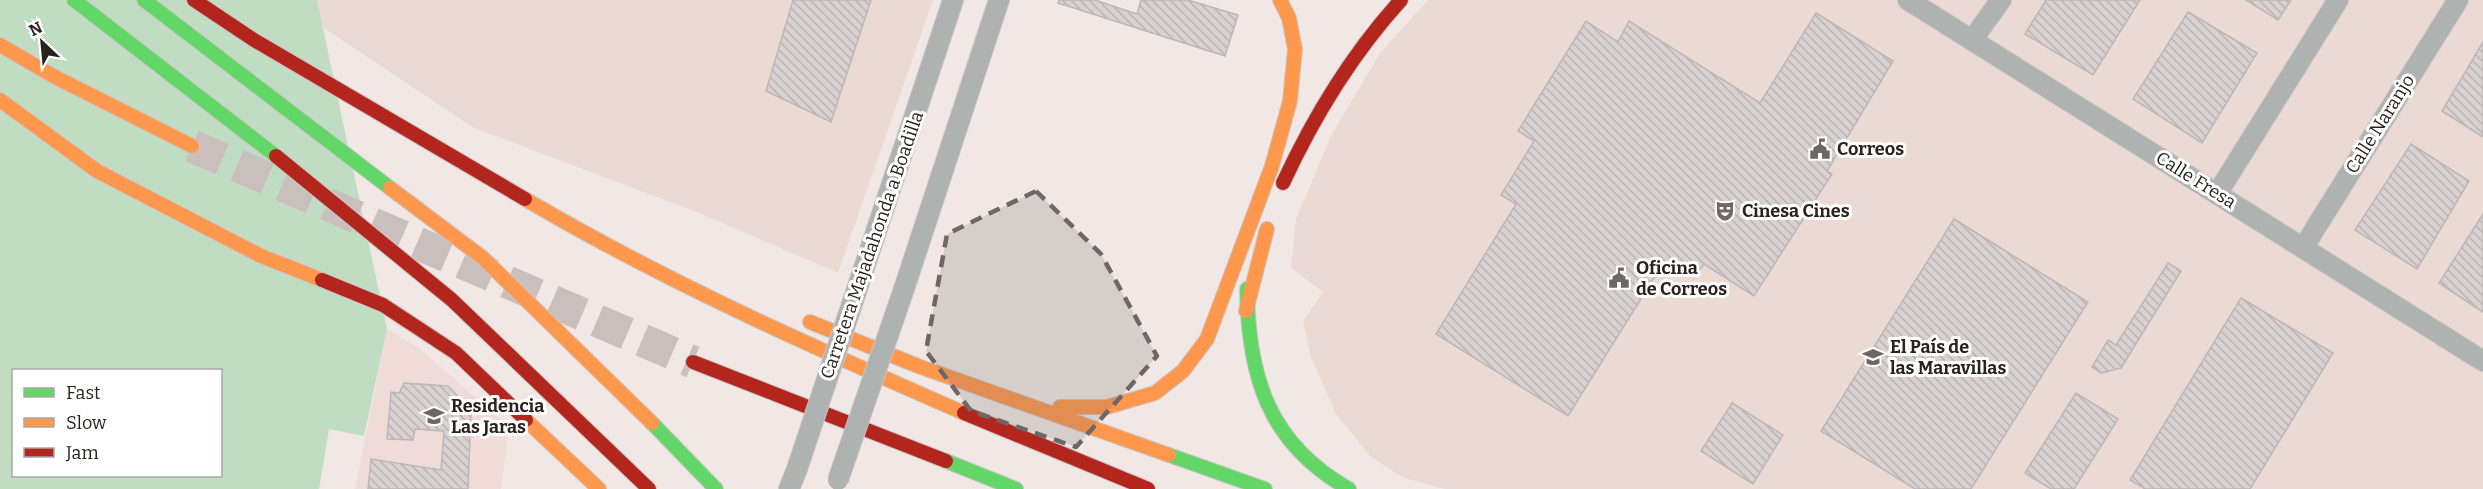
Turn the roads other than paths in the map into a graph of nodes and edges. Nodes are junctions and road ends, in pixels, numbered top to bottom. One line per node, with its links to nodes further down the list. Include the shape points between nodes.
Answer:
1 (74, 0): 30 (highway, via 224,114 452,300)
2 (144, 0): 31 (highway, via 483,258)
3 (194, 0): 20 (highway, via 254,40)
4 (953, 0): 32 (street, Carretera Majadahonda a Boadilla, bridge)
5 (999, 0): 28 (street, bridge)
6 (1280, 0): 16 (highway, via 1295,50 1294,80)
7 (1401, 0): 18 (highway, via 1350,58 1310,124)
8 (1908, 0): 12 (street, Calle Fresa)
9 (2001, 0): 12 (street)
10 (2338, 0): 17 (street)
11 (2458, 0): 21 (street, Calle Naranjo)
12 (1972, 40): 17 (street, Calle Fresa)
13 (0, 45): 15 (highway)
14 (0, 100): 29 (highway, via 97,171 261,256 383,305 456,353)
15 (192, 146)
16 (1265, 178): 23 (highway, via 1248,266); 27 (highway, via 1207,340 1178,377 1143,397 1107,409 1077,410)
17 (2217, 194): 21 (street, Calle Fresa)
18 (1278, 195)
19 (1270, 216): 23 (highway)
20 (571, 226): 22 (highway); 34 (highway, via 778,332)
21 (2303, 248): 25 (street, Calle Fresa)
22 (710, 281)
23 (1246, 311): 36 (highway, via 1255,369 1278,425 1305,458)
24 (796, 316): 27 (highway)
25 (2483, 361)
26 (693, 362): 33 (highway)
27 (918, 366): 35 (highway)
28 (837, 485)
29 (599, 489)
30 (649, 489)
31 (716, 489)
32 (789, 489)
33 (1016, 489)
34 (1148, 489)
35 (1264, 489)
36 (1349, 489)

